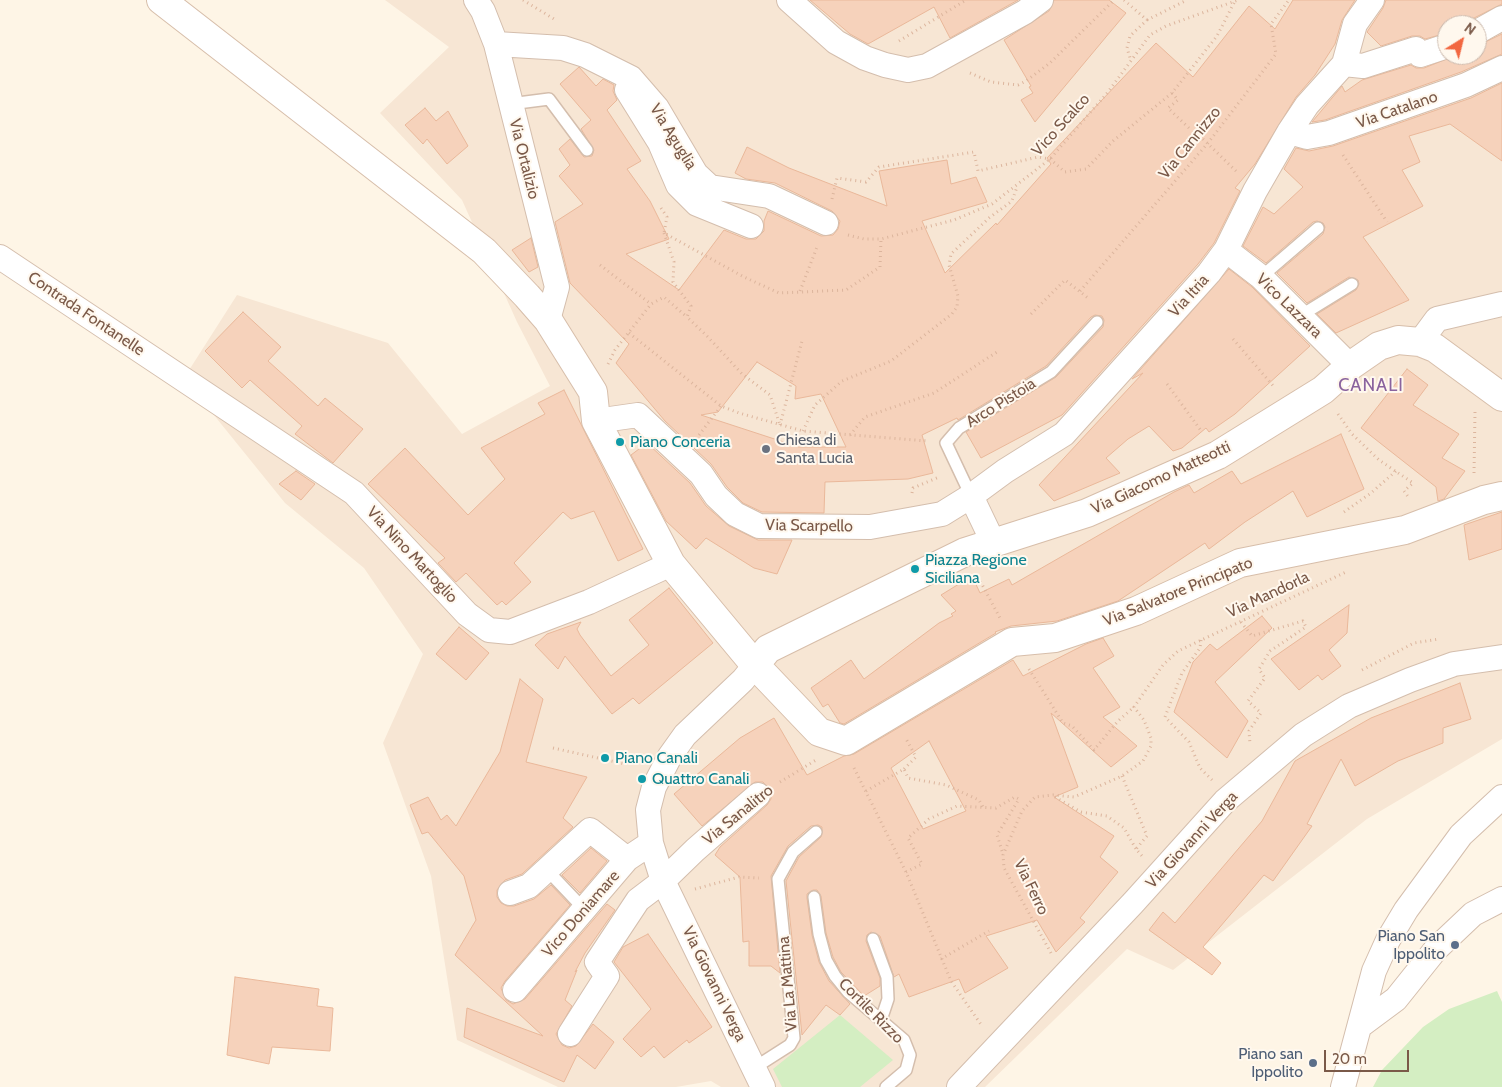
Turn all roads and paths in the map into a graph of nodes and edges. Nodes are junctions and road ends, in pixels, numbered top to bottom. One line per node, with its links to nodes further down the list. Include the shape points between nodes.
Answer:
1 (161, 0): 52 (main road, via 484,251)
2 (476, 0): 15 (street, Via Ortalizio, via 484,11)
3 (789, 0): 20 (street, via 836,42)
4 (966, 0): 20 (path, via 899,41)
5 (1041, 0): 20 (street, via 927,66 908,70)
6 (1114, 0): 21 (path, via 1050,63 1018,85 990,82 970,74)
7 (1124, 0): 13 (path)
8 (1187, 0): 13 (path)
9 (1289, 0): 28 (path, Via Cannizzo, via 1271,24 1276,54)
10 (1372, 0): 19 (street, Via Itria, via 1355,24)
11 (1237, 1): 18 (path, Vico Scalco, via 1166,26 1150,35); 23 (path, via 1217,36)
12 (1502, 18): 14 (street)
13 (1147, 20): 18 (path, via 1130,36 1127,48)
14 (1487, 26)
15 (496, 44): 17 (street, Via Aguglia, via 563,48); 24 (street, Via Ortalizio)
16 (1437, 49): 19 (street, via 1420,55 1416,49 1363,66)
17 (597, 61): 35 (street, Via Aguglia, via 631,78 657,108 696,174 710,187 769,196); 37 (street, via 625,86 660,143 678,185 697,204)
18 (1131, 62): 31 (path, Vico Scalco)
19 (1344, 64): 26 (street, Via Itria, via 1307,105)
20 (885, 66)
21 (970, 66)
22 (1502, 68): 26 (street, Via Catalano, via 1466,85 1329,133 1307,137)
23 (1172, 93): 25 (path, via 1178,100 1168,108); 31 (path, via 1113,141 1086,169 1066,172)
24 (510, 104): 29 (lane, via 549,99); 52 (street, Via Ortalizio, via 556,287)
25 (1191, 130)
26 (1289, 132): 34 (street, Via Itria)
27 (1203, 140): 28 (path)
28 (1208, 142): 34 (path); 45 (path, Via Cannizzo)
29 (587, 150)
30 (1341, 152): 36 (path)
31 (1050, 159): 32 (path, via 1038,157 978,171 974,152 879,167 866,182); 33 (path, Vico Scalco)
32 (837, 178)
33 (1017, 186): 35 (path, Vico Scalco, via 992,204 954,220 881,239 864,239 833,230); 70 (path, via 1012,201 952,254 949,265 958,296 957,307 952,314 891,361 842,381 815,405)
34 (1255, 191): 40 (street, Via Itria)
35 (826, 222)
36 (1388, 222)
37 (751, 226)
38 (1318, 228): 43 (lane)
39 (664, 233): 51 (path, via 674,262 673,282 691,306)
40 (1226, 250): 43 (street, Vico Lazzara); 77 (street, Via Itria, via 1064,434)
41 (0, 257): 61 (street, Contrada Fontanelle)
42 (600, 266): 47 (path)
43 (1260, 277): 50 (street, Vico Lazzara)
44 (1352, 284): 50 (lane)
45 (1080, 291): 46 (path); 49 (path, via 1065,280)
46 (1088, 298)
47 (651, 304): 51 (path, via 664,297); 54 (path)
48 (1502, 304): 57 (street, via 1437,319)
49 (1031, 314)
50 (1300, 316): 60 (street, Vico Lazzara)
51 (687, 317): 69 (path, via 742,374 770,395)
52 (548, 320): 68 (main road, via 593,392)
53 (1098, 322): 72 (lane, Arco Pistoia, via 1051,372 959,428)
54 (630, 334): 58 (path); 65 (path)
55 (1233, 339): 66 (path)
56 (802, 340): 69 (path)
57 (1420, 342): 60 (main road, Via Giacomo Matteotti, via 1398,340 1379,346); 64 (main road, Via Giacomo Matteotti, via 1435,348)
58 (615, 350)
59 (997, 352): 71 (path, via 934,393 865,417)
60 (1350, 366): 63 (main road, Via Giacomo Matteotti)
61 (171, 371): 82 (street, Via Nino Martoglio, via 354,493 467,614 489,630 510,632 589,602)
62 (1167, 384): 73 (path)
63 (1323, 390): 66 (main road, Via Giacomo Matteotti); 75 (path, via 1352,434)
64 (1502, 397)
65 (721, 406): 69 (path); 74 (path)
66 (1293, 408): 73 (main road, Via Giacomo Matteotti)
67 (1475, 408): 78 (path, via 1474,477)
68 (596, 421): 74 (street, Via Scarpello, via 638,415); 82 (main road)
69 (780, 425): 70 (path)
70 (804, 432): 71 (path)
71 (850, 436): 72 (path)
72 (946, 443): 77 (lane)
73 (1218, 454): 79 (main road, Via Giacomo Matteotti, via 1073,518)
74 (682, 456): 77 (street, Via Scarpello, via 735,514 758,526 870,527 942,514)
75 (1396, 471): 76 (path); 80 (path, via 1371,493 1323,526)
76 (1413, 483)
77 (971, 496): 79 (street)
78 (1493, 498): 80 (main road, Via Salvatore Principato, via 1405,530)
79 (994, 544): 81 (main road)
80 (1322, 547): 86 (main road, Via Salvatore Principato, via 1240,563 1136,611 1055,638)
81 (965, 552): 86 (path); 88 (main road, via 768,649)
82 (671, 564): 88 (main road)
83 (1350, 570): 84 (path, Via Mandorla)
84 (1241, 622): 85 (path, Via Mandorla); 93 (path, via 1252,636 1303,621 1306,626 1270,651 1259,669 1265,678 1248,701 1261,713 1249,731)
85 (1200, 640): 90 (path, Via Mandorla, via 1178,651 1163,665); 98 (path, via 1200,648 1182,672 1165,717 1189,742 1200,768)
86 (1012, 642): 91 (main road, Via Salvatore Principato)
87 (1502, 657): 121 (street, Via Giovanni Verga, via 1454,664 1410,680 1349,706 1303,735 1224,801)
88 (755, 665): 92 (main road, via 818,732); 105 (street, via 685,735 670,756 654,787 648,810)
89 (1046, 697): 90 (path, Via Mandorla, via 1063,722 1072,726 1094,750)
90 (1134, 707): 97 (path, Via Ferro, via 1144,720 1152,746 1143,761)
91 (892, 714): 92 (main road, Via Salvatore Principato); 96 (path, via 916,757)
92 (846, 742): 99 (path, via 850,759); 100 (path, Via Sanalitro)
93 (1250, 744)
94 (553, 748): 95 (path, via 625,764)
95 (640, 756)
96 (904, 769): 99 (path); 103 (path, via 908,778 946,784 978,800)
97 (1122, 776): 101 (path, Via Ferro, via 1074,797); 106 (path, via 1147,836)
98 (1217, 786)
99 (866, 791): 111 (path)
100 (758, 795): 113 (street, Via Sanalitro, via 695,850)
101 (1053, 795): 106 (path, via 1081,812 1107,816 1124,828); 107 (path, Via Ferro, via 1035,797 1022,810)
102 (1502, 797): 124 (street, via 1461,835 1406,910 1374,971)
103 (983, 807): 107 (path, via 996,808 1015,797 1019,799 997,835); 111 (path, via 957,806 929,819 908,838 922,864)
104 (816, 832): 112 (lane, via 793,852)
105 (651, 843): 109 (street, Vico Doniamare); 113 (street)
106 (1136, 849): 108 (path)
107 (1003, 855): 121 (path, Via Ferro, via 1004,868)
108 (1142, 856)
109 (627, 859): 110 (street, via 590,830); 117 (street, Vico Doniamare)
110 (548, 870): 114 (street, via 529,886); 117 (lane)
111 (906, 872): 120 (path)
112 (778, 879): 113 (path, via 739,877); 127 (lane, Via La Mattina, via 794,1038)
113 (667, 889): 125 (street, Via Sanalitro, via 638,900 597,962 607,976); 127 (street, Via Giovanni Verga)
114 (510, 893)
115 (814, 897): 123 (lane, Cortile Rizzo, via 826,960 848,992)
116 (1502, 899): 124 (street, via 1474,914 1436,948 1396,999)
117 (584, 909): 122 (street, Vico Doniamare)
118 (989, 931): 120 (path)
119 (873, 939): 123 (lane, via 887,977 888,1000)
120 (941, 959): 126 (path, via 951,981)
121 (1064, 975): 126 (street, Via Giovanni Verga)
122 (515, 990)
123 (881, 1020): 128 (lane, Cortile Rizzo, via 904,1040 910,1055 906,1070)
124 (1361, 1025): 130 (street)
125 (570, 1034)
126 (997, 1047): 129 (street, Via Giovanni Verga)
127 (759, 1078)
128 (886, 1087)
129 (959, 1087)
130 (1343, 1087)

